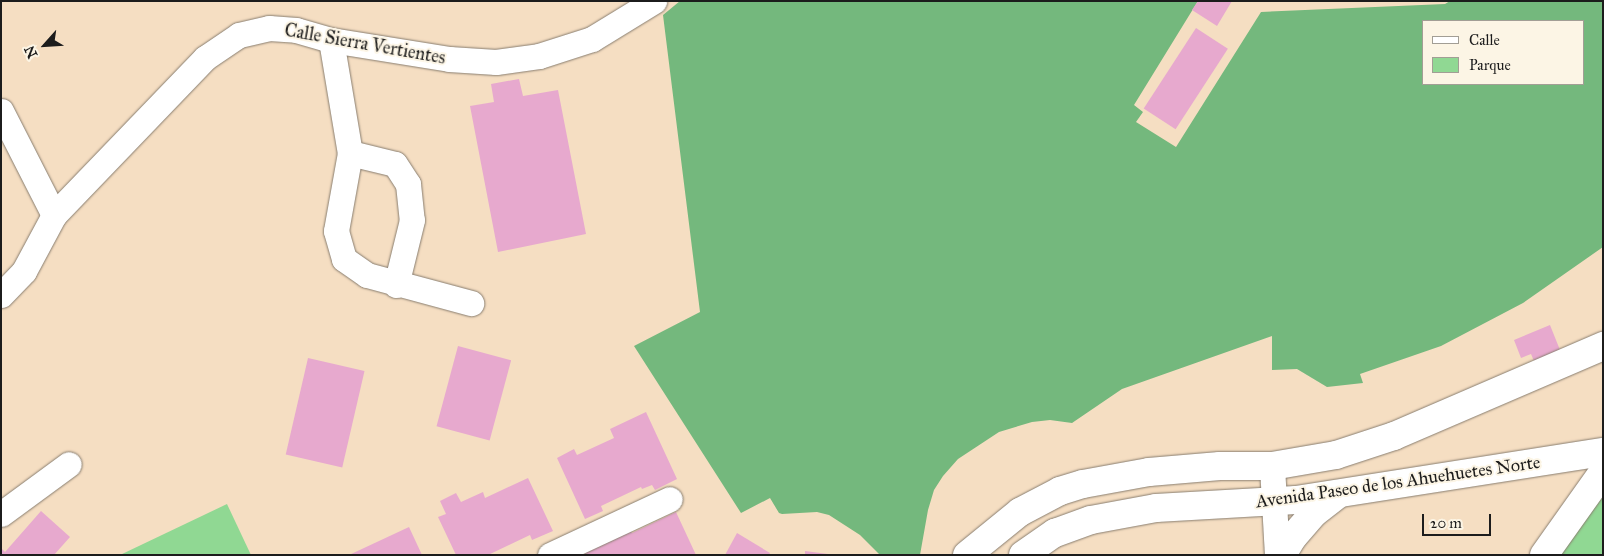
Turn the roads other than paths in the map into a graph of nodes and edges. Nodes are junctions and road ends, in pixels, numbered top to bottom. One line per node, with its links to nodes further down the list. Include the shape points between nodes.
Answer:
1 (654, 1): 2 (street, Calle Sierra Vertientes, via 592,39 539,56 496,62 449,59)
2 (331, 40): 4 (street); 5 (street, Calle Sierra Vertientes, via 296,30 269,28 239,35 204,58)
3 (1, 111): 5 (street)
4 (350, 152): 6 (street, via 336,231 344,260 368,275); 6 (street, via 395,164 408,184 412,220)
5 (54, 215): 7 (street, Calle Sierra Vertientes, via 24,271)
6 (396, 284): 8 (street)
7 (1, 295)
8 (471, 303)
9 (1603, 346): 12 (street, Avenida Paseo de los Ahuehuetes Norte, via 1394,436 1336,455)
10 (1603, 452): 14 (street, Avenida Paseo de los Ahuehuetes Norte)
11 (69, 464): 17 (street)
12 (1272, 466): 16 (street); 19 (street, Avenida Paseo de los Ahuehuetes Norte, via 1185,468 1083,484 1060,491 1020,512)
13 (1603, 472): 23 (street)
14 (1338, 494): 16 (street, Avenida Paseo de los Ahuehuetes Norte); 22 (street, via 1314,513)
15 (670, 499): 18 (street)
16 (1274, 502): 20 (street, Avenida Paseo de los Ahuehuetes Norte, via 1156,508 1091,520 1055,533); 21 (street)
17 (1, 514)
18 (550, 555)
19 (967, 555)
20 (1023, 555)
21 (1277, 555)
22 (1282, 555)
23 (1544, 555)

